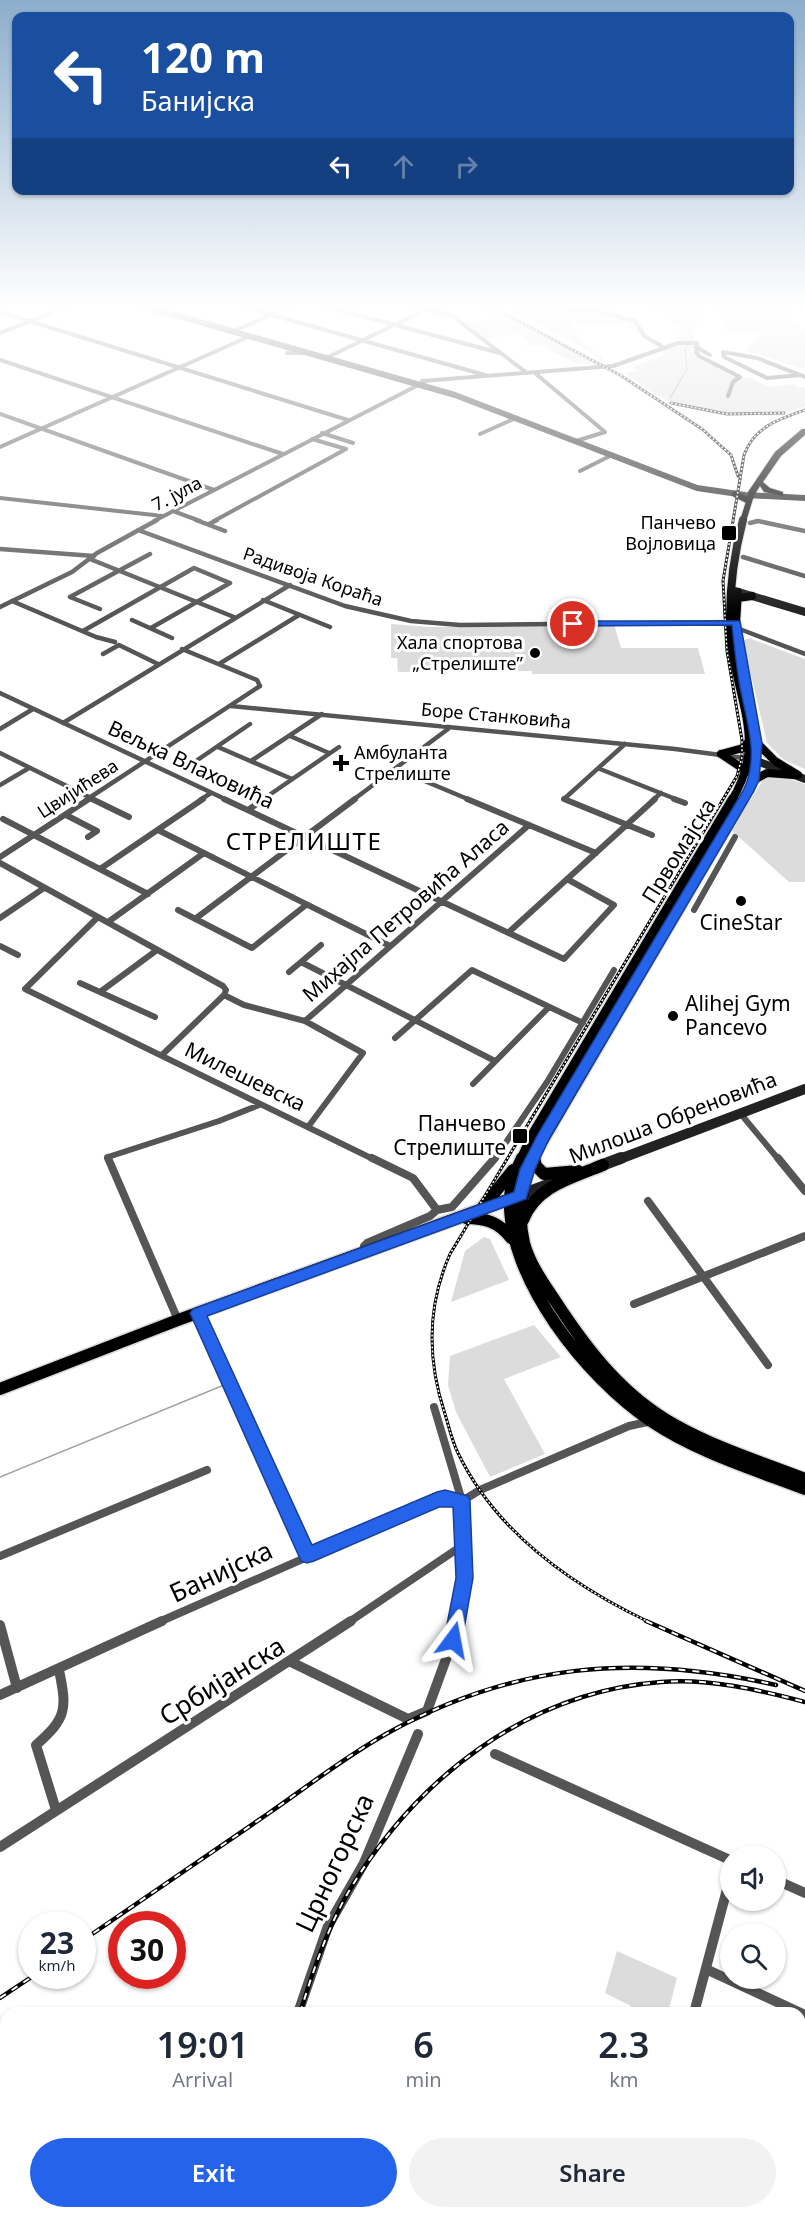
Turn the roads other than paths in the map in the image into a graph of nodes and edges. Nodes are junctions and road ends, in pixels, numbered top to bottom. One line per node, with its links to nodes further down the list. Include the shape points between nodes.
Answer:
1 (87, 408): 10 (street)
2 (143, 408): 19 (street)
3 (307, 408): 9 (street)
4 (372, 408): 9 (street, 7. јула)
5 (488, 408): 8 (street)
6 (576, 408): 16 (street, via 605,432)
7 (0, 414): 10 (street)
8 (516, 418): 13 (street); 16 (street)
9 (348, 420): 12 (street, 7. јула)
10 (40, 428): 18 (street); 22 (street)
11 (805, 431): 23 (highway, via 771,462)
12 (322, 433): 15 (street, 7. јула); 17 (street)
13 (480, 435)
14 (805, 437): 23 (highway)
15 (312, 439): 19 (street, 7. јула); 33 (street, via 346,449)
16 (576, 441): 20 (street)
17 (353, 443)
18 (0, 447)
19 (283, 454): 22 (street, 7. јула)
20 (612, 455): 21 (street); 24 (street, via 705,490)
21 (580, 471)
22 (214, 490): 28 (street, 7. јула)
23 (756, 490): 24 (highway); 24 (main road, via 745,497); 25 (highway); 26 (street); 29 (main road, Првомајска); 47 (main road, Првомајска)
24 (738, 493)
25 (780, 494): 26 (street)
26 (805, 497)
27 (0, 498): 30 (street)
28 (173, 511): 30 (street, 7. јула); 33 (street)
29 (751, 514): 31 (street); 32 (main road, Првомајска)
30 (163, 516): 34 (street, 7. јула)
31 (763, 522): 32 (street); 36 (street)
32 (750, 523): 40 (main road, Првомајска)
33 (209, 524): 35 (street)
34 (138, 530): 39 (street, 7. јула); 45 (street, Радивоја Кораћа)
35 (225, 531)
36 (805, 531)
37 (0, 549): 39 (street)
38 (150, 554): 43 (street)
39 (92, 557): 43 (street); 50 (street, 7. јула, via 72,572)
40 (743, 557): 41 (street); 42 (main road, Првомајска)
41 (759, 564): 42 (street); 44 (street)
42 (742, 566): 47 (main road, Првомајска)
43 (119, 570): 46 (street); 53 (street, via 70,597)
44 (805, 576)
45 (290, 585): 48 (street); 58 (street, Радивоја Кораћа, via 365,612 433,624)
46 (160, 587): 51 (street); 51 (street, via 194,568 230,583); 61 (street)
47 (736, 592): 49 (street); 49 (street); 58 (main road, Првомајска)
48 (264, 600): 55 (street); 56 (street)
49 (768, 600): 54 (street)
50 (12, 601): 52 (street, 7. јула); 61 (street)
51 (196, 602): 56 (street); 60 (street)
52 (0, 607)
53 (100, 609)
54 (805, 612)
55 (299, 615): 59 (street); 70 (street)
56 (234, 617): 66 (street)
57 (132, 620): 60 (street)
58 (734, 624): 62 (street); 64 (main road, Првомајска); 80 (main road, Првомајска, via 733,656)
59 (330, 627)
60 (151, 628): 63 (street)
61 (83, 631): 65 (street)
62 (756, 637): 64 (street); 68 (street)
63 (172, 638)
64 (738, 638): 80 (main road, Првомајска)
65 (115, 642)
66 (182, 649): 69 (street); 70 (street)
67 (103, 654): 69 (street, via 119,645)
68 (805, 654)
69 (158, 664): 75 (street)
70 (219, 664): 72 (street, Цвијићева, via 261,684)
71 (0, 693): 73 (street, Вељка Влаховића)
72 (231, 706): 74 (street, Боре Станковића); 89 (street, Цвијићева)
73 (33, 710): 75 (street, Вељка Влаховића); 77 (street)
74 (321, 714): 78 (street, Боре Станковића); 79 (street)
75 (63, 723): 89 (street, Вељка Влаховића)
76 (250, 724): 82 (street)
77 (0, 729)
78 (448, 729): 81 (street, Боре Станковића); 92 (street)
79 (290, 736): 85 (street); 88 (street)
80 (753, 741): 86 (main road); 87 (main road, Првомајска); 95 (main road)
81 (625, 744): 86 (street, Боре Станковића); 93 (street)
82 (218, 747): 88 (street); 90 (street)
83 (339, 747): 85 (street)
84 (0, 753): 91 (street)
85 (329, 753): 96 (street)
86 (721, 754): 87 (street, Боре Станковића); 94 (main road)
87 (754, 760): 94 (main road, Првомајска); 95 (street)
88 (251, 761): 96 (street)
89 (147, 762): 98 (street, Вељка Влаховића); 100 (street, Цвијићева)
90 (193, 763)
91 (28, 768): 97 (street); 100 (street)
92 (396, 769): 106 (street); 112 (street)
93 (600, 769): 99 (street); 107 (street, via 564,799)
94 (751, 776): 95 (main road, via 767,772); 157 (main road, Првомајска); 158 (main road, Првомајска, via 658,922)
95 (801, 777)
96 (292, 779): 102 (street)
97 (0, 785)
98 (211, 793): 102 (street, Вељка Влаховића); 108 (street)
99 (661, 793): 101 (street); 107 (street)
100 (91, 799): 103 (street, Цвијићева); 104 (street)
101 (685, 803)
102 (248, 810): 112 (street, Вељка Влаховића)
103 (66, 815): 110 (street, Цвијићева); 111 (street, via 97,831)
104 (129, 817)
105 (3, 819): 110 (street)
106 (529, 825): 115 (street); 123 (street, Михајла Петровића Аласа)
107 (626, 825): 109 (street); 115 (street)
108 (158, 830): 114 (street); 118 (street)
109 (652, 835)
110 (34, 836): 116 (street, Цвијићева); 118 (street)
111 (88, 837)
112 (305, 837): 119 (street); 123 (street, Вељка Влаховића)
113 (735, 837): 126 (street)
114 (204, 853): 119 (street); 122 (street)
115 (596, 853): 120 (street)
116 (0, 857)
117 (0, 864): 121 (street)
118 (100, 869): 122 (street)
119 (251, 877): 124 (street); 129 (street)
120 (567, 879): 131 (street); 131 (street, Вељка Влаховића, via 614,905 564,959)
121 (44, 888): 127 (street); 128 (street)
122 (148, 894): 130 (street)
123 (441, 901): 131 (street, Вељка Влаховића); 134 (street, Михајла Петровића Аласа)
124 (306, 905): 129 (street, via 252,948); 134 (street)
125 (178, 910): 129 (street)
126 (694, 910)
127 (98, 917): 130 (street); 150 (street, Милешевска, via 25,989)
128 (0, 918)
129 (195, 919)
130 (108, 922): 135 (street)
131 (509, 932)
132 (321, 945): 137 (street)
133 (0, 946): 136 (street)
134 (390, 946): 141 (street, Михајла Петровића Аласа)
135 (157, 950): 142 (street); 143 (street, via 223,986)
136 (18, 955)
137 (301, 962): 139 (street); 141 (street)
138 (614, 970): 148 (street)
139 (289, 972)
140 (80, 983): 142 (street)
141 (346, 984): 146 (street); 147 (street, Михајла Петровића Аласа)
142 (100, 992): 145 (street)
143 (224, 995): 147 (street, via 244,1005); 150 (street)
144 (549, 1007): 146 (street, via 472,969); 148 (street); 151 (street)
145 (155, 1017)
146 (414, 1021): 149 (street); 151 (street)
147 (305, 1022): 156 (street, via 363,1053)
148 (583, 1023): 163 (street, via 492,1163 458,1203)
149 (395, 1038)
150 (162, 1055): 154 (street, Милешевска)
151 (495, 1061): 152 (street)
152 (473, 1084)
153 (805, 1089): 155 (street, Милоша Обреновића)
154 (259, 1105): 156 (street, Милешевска); 172 (street, via 108,1157)
155 (740, 1113): 159 (street, Милоша Обреновића); 160 (street)
156 (308, 1127): 163 (street, Милешевска, via 413,1178)
157 (533, 1156): 159 (main road, via 544,1174 559,1175); 161 (main road, Првомајска)
158 (520, 1162): 161 (main road, Првомајска); 164 (main road)
159 (599, 1166): 161 (street, Милоша Обреновића); 167 (main road, via 533,1200)
160 (805, 1191)
161 (515, 1197): 164 (main road); 167 (main road)
162 (648, 1201): 169 (street)
163 (437, 1210): 168 (street, via 367,1243)
164 (478, 1211): 165 (main road)
165 (459, 1219): 167 (main road, via 493,1220); 168 (main road)
166 (805, 1236): 169 (street)
167 (518, 1237): 176 (main road, via 536,1289 587,1364 601,1381); 180 (main road, via 592,1356 627,1392 694,1435)
168 (367, 1252): 171 (main road)
169 (705, 1276): 170 (street); 173 (street)
170 (634, 1304)
171 (198, 1313): 172 (main road); 184 (street)
172 (178, 1320): 174 (main road)
173 (768, 1365)
174 (0, 1389)
175 (435, 1407): 182 (street)
176 (638, 1411): 177 (main road); 178 (street)
177 (652, 1421): 178 (street); 181 (main road, via 691,1443)
178 (629, 1426): 182 (street)
179 (207, 1470): 185 (street)
180 (805, 1479)
181 (805, 1489)
182 (462, 1501): 183 (street); 184 (street, Банијска, via 437,1500)
183 (463, 1545): 187 (street, Србијанска); 187 (street, via 461,1607 446,1663 427,1711 408,1719)
184 (307, 1555): 188 (street, Банијска)
185 (0, 1556)
186 (0, 1625): 189 (street)
187 (291, 1662): 193 (street, Србијанска)
188 (59, 1670): 189 (street, Банијска); 193 (street, via 67,1706 60,1725 36,1745)
189 (17, 1688): 190 (street, Банијска)
190 (0, 1695)
191 (418, 1734): 200 (street, Црногорска, via 371,1848 328,1926)
192 (495, 1754): 195 (street)
193 (56, 1810): 194 (street, Србијанска)
194 (0, 1847)
195 (720, 1855)
196 (786, 1884): 197 (street)
197 (805, 1893)
198 (722, 1911): 199 (street)
199 (708, 1970): 201 (street); 202 (street)
200 (300, 2007)
201 (696, 2007)
202 (788, 2007)

